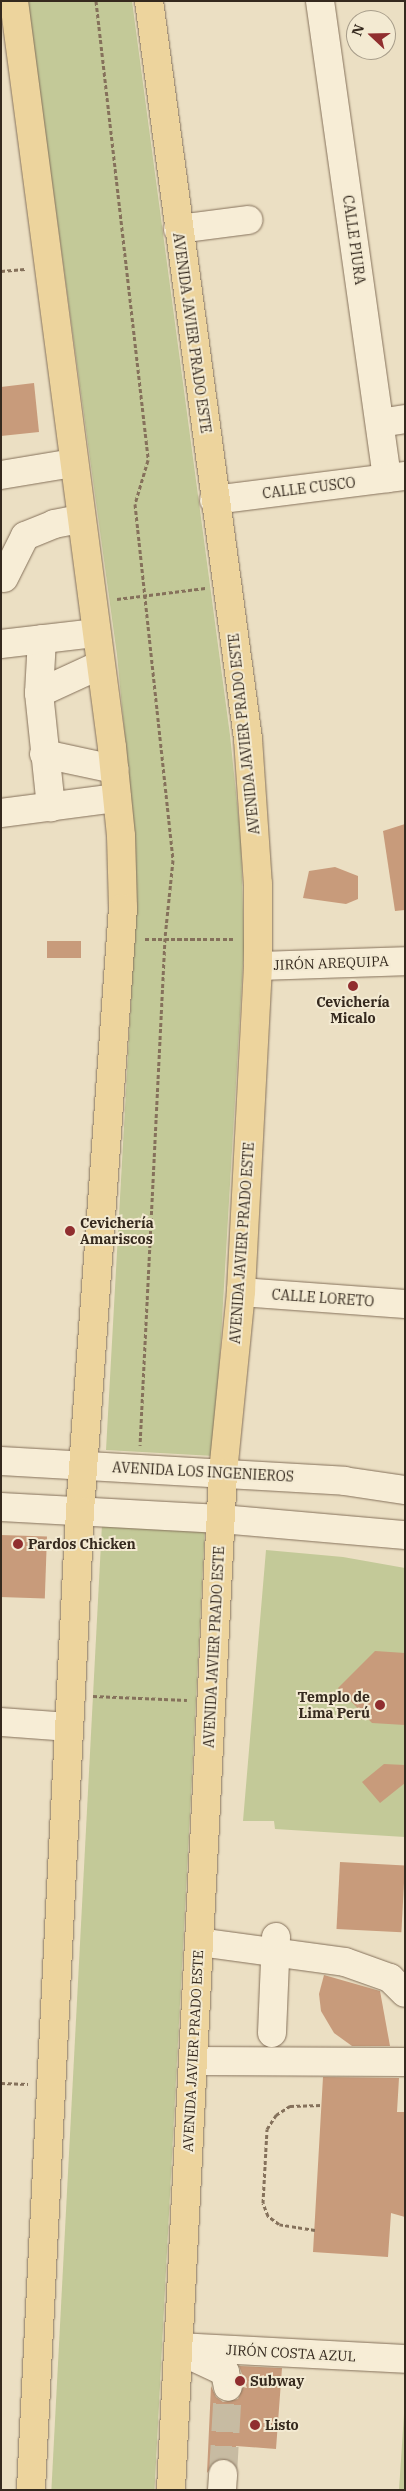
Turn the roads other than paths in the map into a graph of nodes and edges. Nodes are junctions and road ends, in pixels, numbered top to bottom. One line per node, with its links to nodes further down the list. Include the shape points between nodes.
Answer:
1 (14, 1): 7 (main road)
2 (149, 1): 5 (main road, AVENIDA JAVIER PRADO ESTE)
3 (320, 1): 6 (street, CALLE PIURA)
4 (248, 220): 5 (street)
5 (178, 229): 10 (main road, AVENIDA JAVIER PRADO ESTE)
6 (392, 421): 9 (street, CALLE PIURA)
7 (73, 463): 8 (street); 11 (main road)
8 (1, 474)
9 (396, 477): 10 (street, CALLE CUSCO)
10 (214, 500): 23 (main road, AVENIDA JAVIER PRADO ESTE, via 253,784)
11 (80, 519): 12 (street, via 54,524 25,536); 13 (main road)
12 (4, 578)
13 (96, 632): 14 (street); 16 (main road)
14 (42, 639): 15 (street); 17 (street)
15 (1, 644)
16 (100, 665): 17 (street); 19 (main road)
17 (39, 692): 18 (street)
18 (44, 754): 19 (street); 21 (street)
19 (114, 769): 20 (main road)
20 (118, 798): 21 (street); 28 (main road, via 122,940)
21 (52, 807): 22 (street)
22 (1, 813)
23 (258, 953): 24 (street, JIRÓN AREQUIPA); 25 (main road, AVENIDA JAVIER PRADO ESTE)
24 (405, 961)
25 (241, 1292): 26 (street, CALLE LORETO); 29 (main road, AVENIDA JAVIER PRADO ESTE)
26 (405, 1304)
27 (1, 1461): 28 (street, AVENIDA LOS INGENIEROS)
28 (84, 1465): 29 (street, AVENIDA LOS INGENIEROS); 32 (main road)
29 (224, 1473): 30 (street, AVENIDA LOS INGENIEROS, via 344,1481); 33 (main road, AVENIDA JAVIER PRADO ESTE)
30 (405, 1490)
31 (1, 1506): 32 (street)
32 (80, 1511): 33 (street); 36 (main road)
33 (221, 1519): 34 (street); 37 (main road, AVENIDA JAVIER PRADO ESTE)
34 (405, 1535)
35 (1, 1722): 36 (street)
36 (69, 1727): 47 (main road)
37 (199, 1935): 38 (street); 42 (main road, AVENIDA JAVIER PRADO ESTE)
38 (276, 1944): 39 (street, via 354,1947); 40 (street, via 375,1970 401,1986); 41 (street)
39 (405, 1964)
40 (405, 1993)
41 (272, 2033)
42 (193, 2061): 43 (street); 44 (main road, AVENIDA JAVIER PRADO ESTE)
43 (405, 2062)
44 (178, 2348): 45 (street, JIRÓN COSTA AZUL); 46 (street, via 225,2372); 48 (main road, AVENIDA JAVIER PRADO ESTE)
45 (405, 2359)
46 (228, 2386)
47 (31, 2490)
48 (171, 2490)

